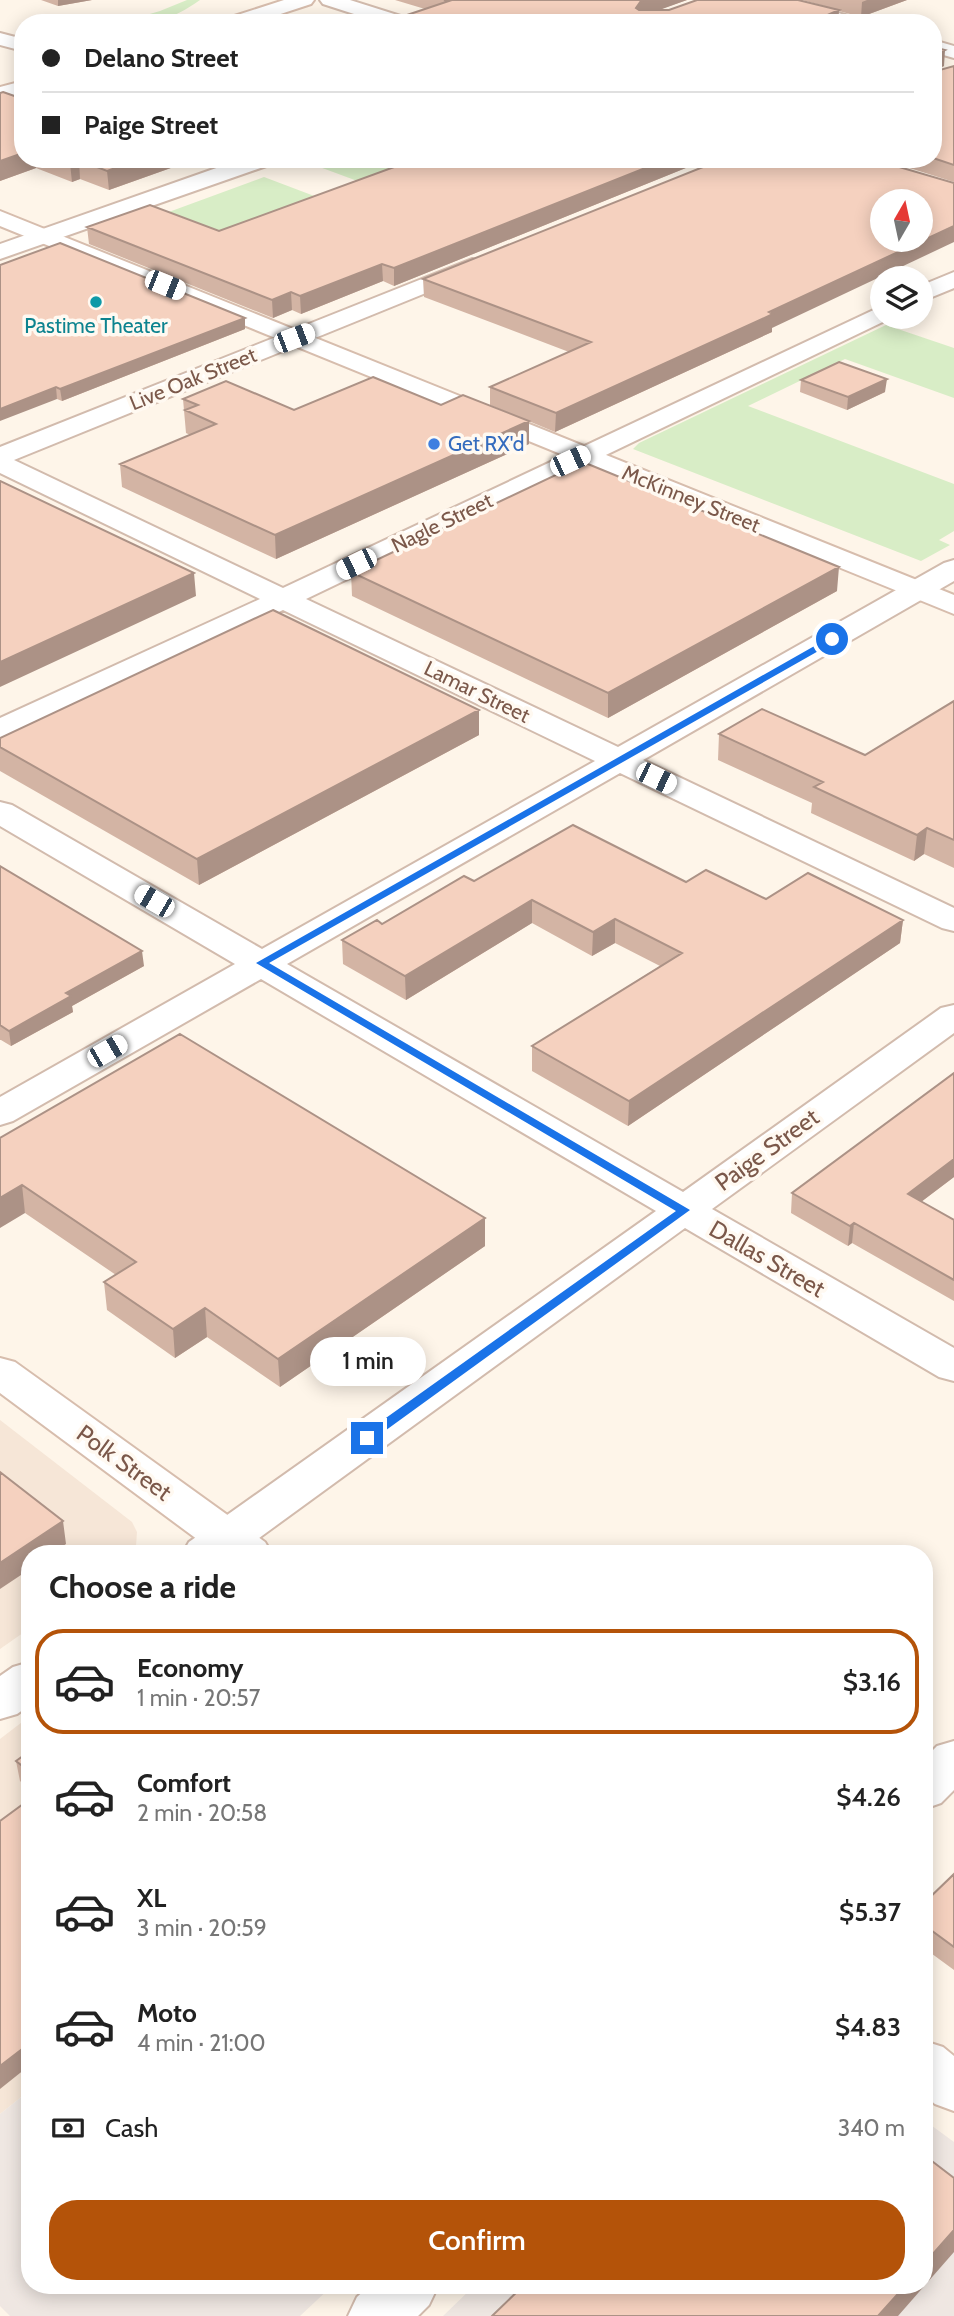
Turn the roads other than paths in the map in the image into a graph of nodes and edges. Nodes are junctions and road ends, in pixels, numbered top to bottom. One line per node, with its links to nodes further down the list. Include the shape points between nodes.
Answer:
1 (304, 0): 4 (street)
2 (330, 0): 5 (street)
3 (772, 0): 6 (street)
4 (260, 14)
5 (374, 14)
6 (821, 14)
7 (238, 168): 9 (street)
8 (0, 218): 9 (street, McKinney Street)
9 (45, 236): 10 (street); 15 (street, McKinney Street)
10 (0, 252)
11 (499, 255): 15 (street, Live Oak Street)
12 (954, 279): 13 (street)
13 (933, 289)
14 (870, 319): 16 (street, Nagle Street)
15 (294, 338): 16 (street, McKinney Street); 17 (street, Live Oak Street)
16 (583, 455): 20 (street, McKinney Street); 21 (street, Nagle Street)
17 (0, 456)
18 (0, 463): 21 (street, Lamar Street)
19 (954, 569): 20 (street)
20 (917, 590): 22 (street, McKinney Street); 24 (street)
21 (283, 599): 23 (street, Nagle Street); 24 (street, Lamar Street)
22 (954, 605)
23 (0, 730)
24 (619, 760): 26 (street, Lamar Street); 27 (street)
25 (0, 812): 27 (street, Dallas Street)
26 (954, 921)
27 (261, 963): 29 (street); 30 (street, Dallas Street)
28 (954, 1016): 30 (street, Paige Street)
29 (0, 1113)
30 (684, 1210): 31 (street, Dallas Street); 34 (street, Paige Street)
31 (954, 1367)
32 (0, 1372): 33 (street, Polk Street)
33 (222, 1545)
34 (232, 1545)
35 (21, 1686): 36 (street)
36 (0, 1701)
37 (954, 1760): 38 (street)
38 (933, 1780)
39 (933, 2071): 40 (street)
40 (954, 2087)
41 (400, 2294): 42 (street)
42 (377, 2316)

